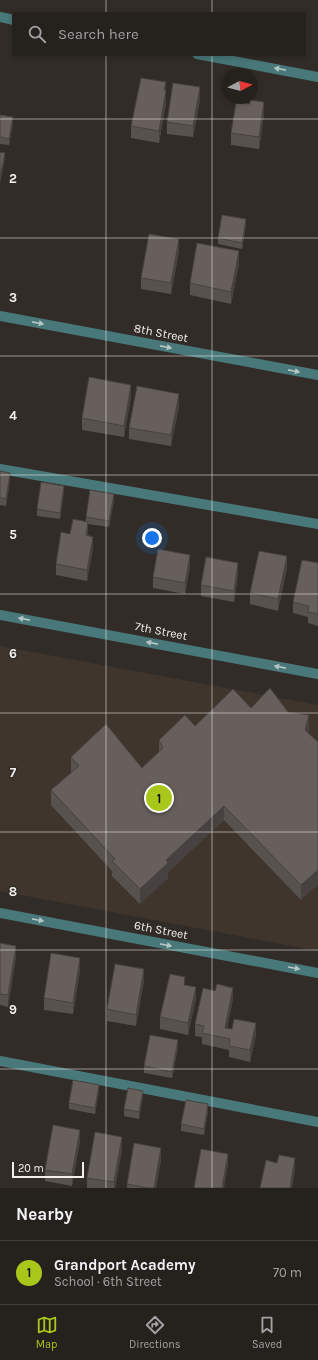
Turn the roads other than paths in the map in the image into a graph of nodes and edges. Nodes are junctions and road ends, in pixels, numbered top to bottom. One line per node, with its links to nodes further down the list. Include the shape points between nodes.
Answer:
1 (0, 17): 2 (street)
2 (12, 20)
3 (208, 56): 4 (street, one-way to 3)
4 (318, 77)
5 (0, 316): 6 (street, 8th Street, one-way to 6)
6 (318, 375)
7 (0, 469): 8 (street)
8 (318, 524)
9 (0, 615): 10 (street, 7th Street, one-way to 9)
10 (318, 674)
11 (0, 913): 12 (street, 6th Street, one-way to 12)
12 (318, 973)
13 (0, 1061): 14 (street)
14 (318, 1122)

